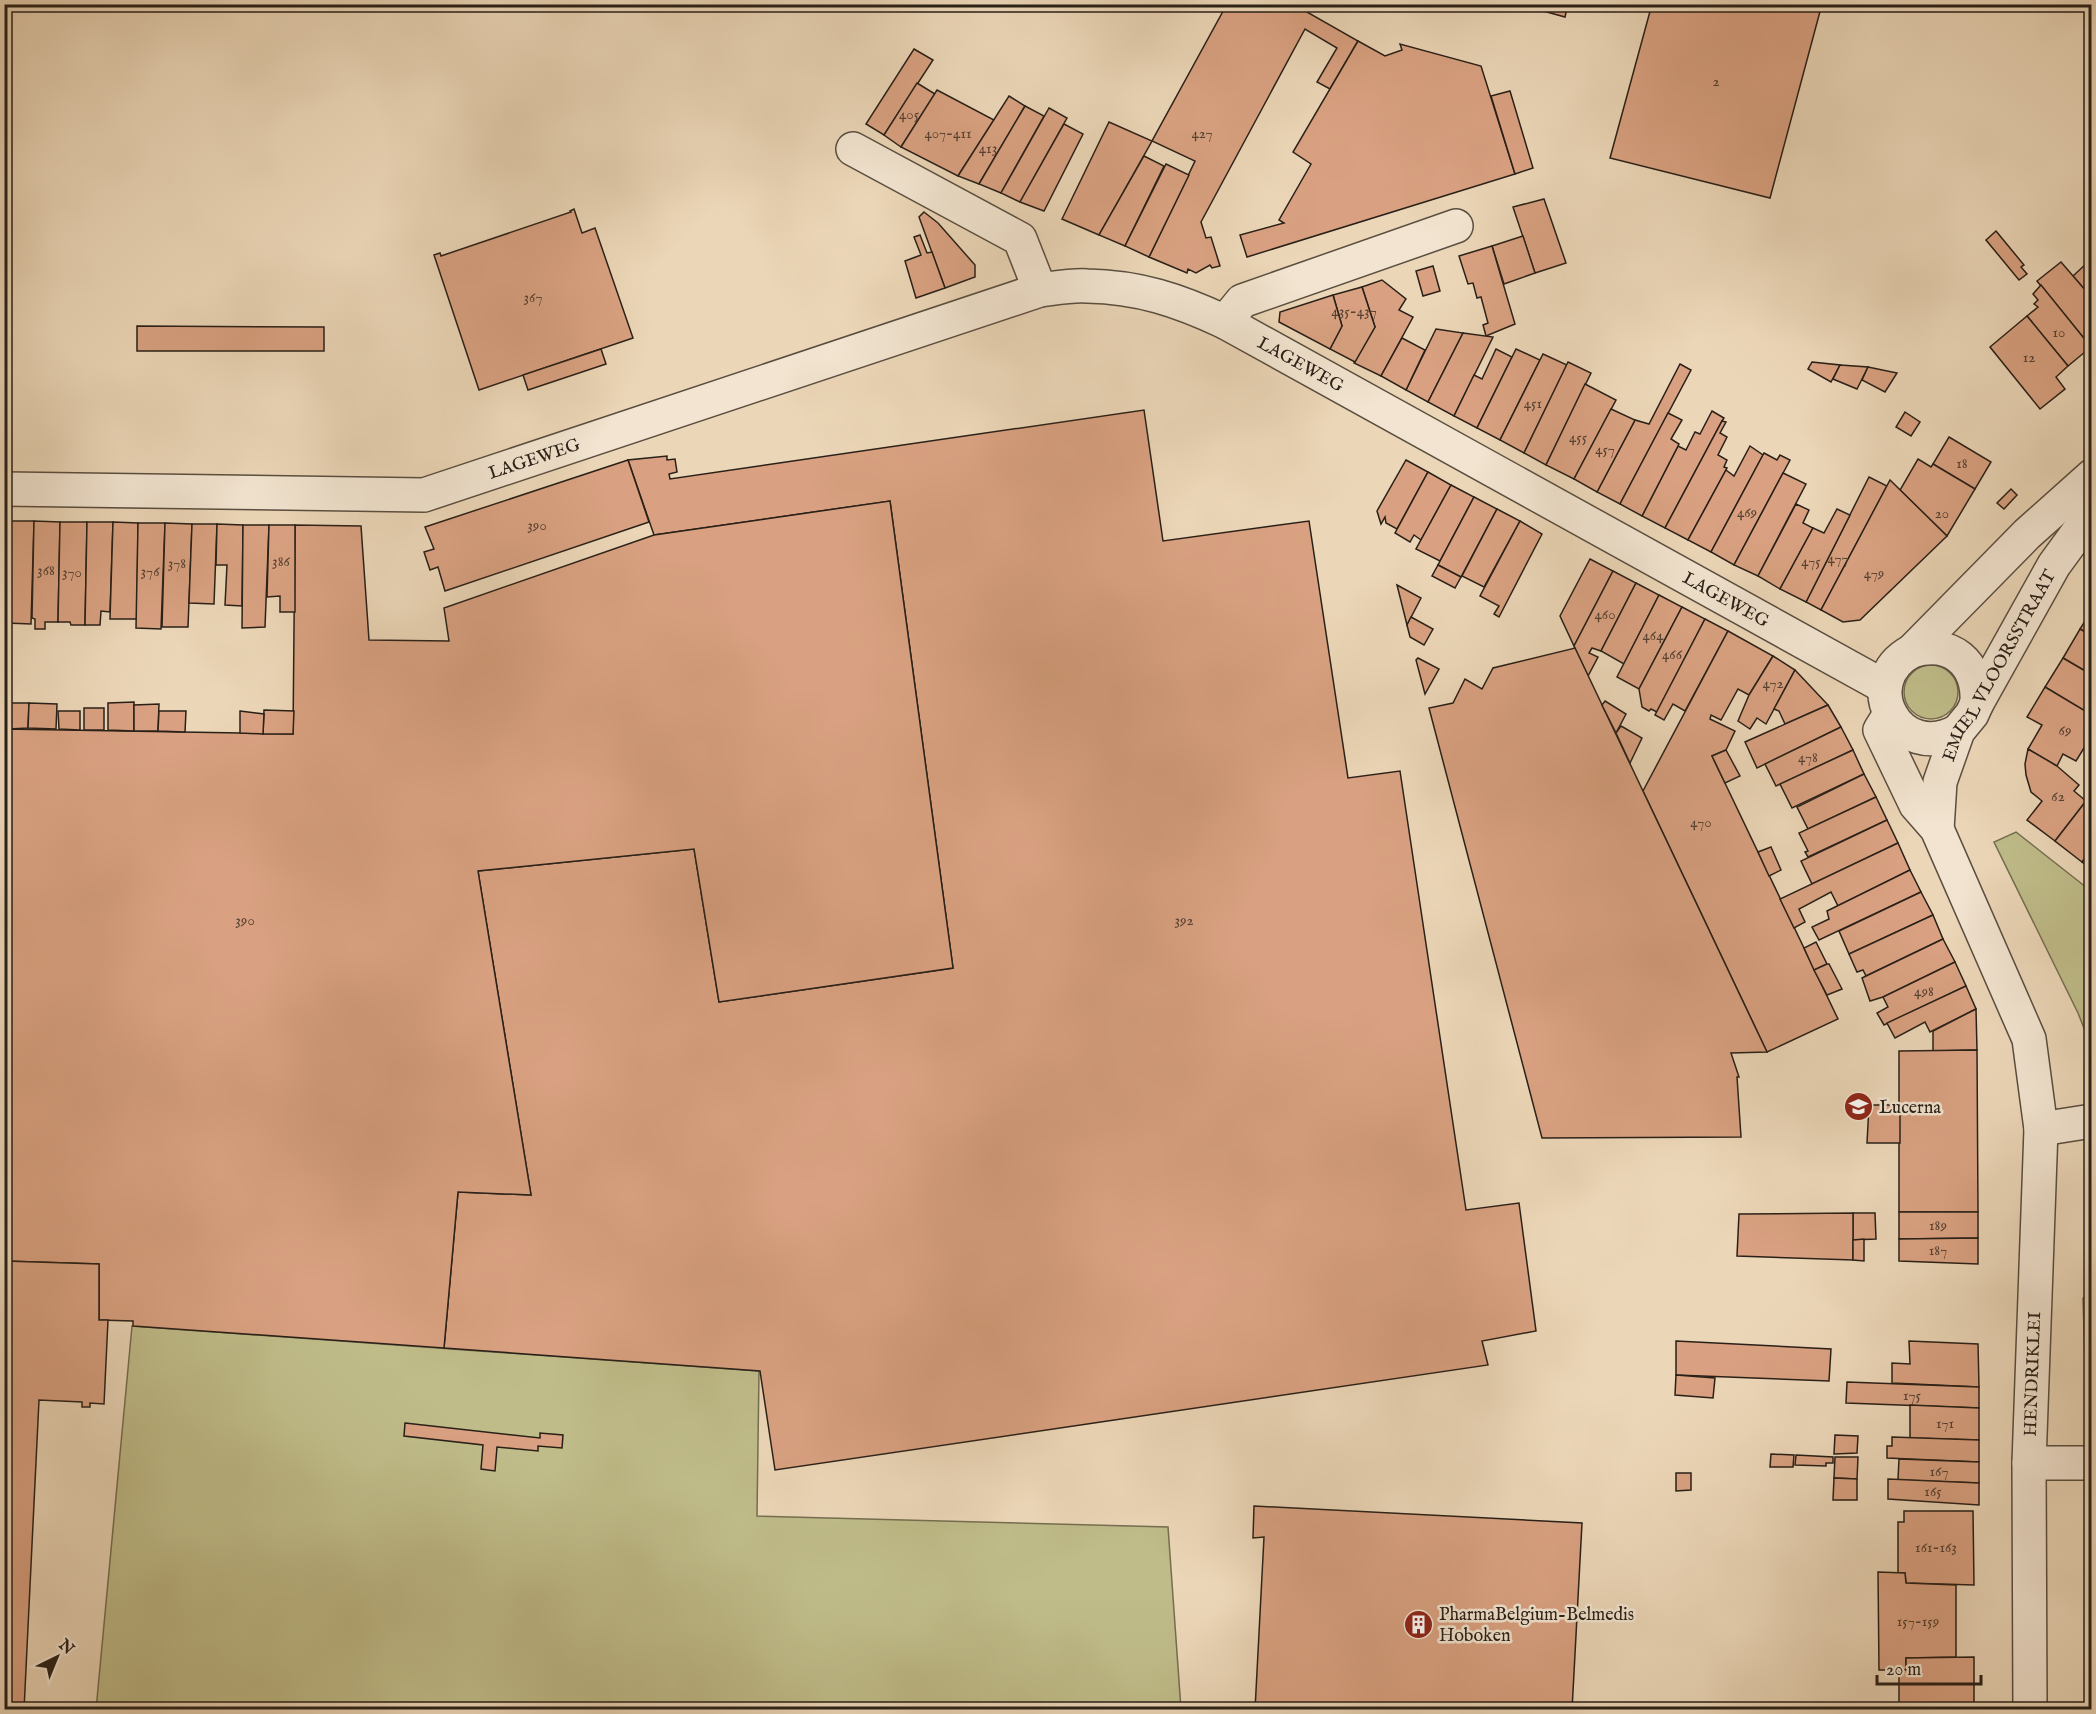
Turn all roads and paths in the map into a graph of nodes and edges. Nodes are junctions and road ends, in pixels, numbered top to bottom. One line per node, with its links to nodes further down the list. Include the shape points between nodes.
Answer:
1 (854, 149): 3 (street, via 1020,239)
2 (1456, 226): 4 (street, via 1242,301)
3 (1041, 290): 4 (street, LAGEWEG, via 1085,285 1151,293 1185,303); 6 (street, LAGEWEG, via 424,495)
4 (1225, 322): 9 (street, LAGEWEG)
5 (2091, 476): 8 (street, via 2027,534)
6 (4, 489)
7 (2091, 513): 10 (street, EMIEL VLOORSSTRAAT, via 2054,565)
8 (1912, 651): 9 (street, via 1890,672); 10 (street, via 1942,648 1961,659 1975,678)
9 (1887, 701): 11 (street, via 1906,732 1940,739); 12 (street, via 1880,730 1916,805)
10 (1977, 703): 11 (street, EMIEL VLOORSSTRAAT)
11 (1958, 731): 12 (street, EMIEL VLOORSSTRAAT, via 1940,782)
12 (1937, 829): 14 (street, HENDRIKLEI, via 2029,1039)
13 (2091, 1121): 14 (street)
14 (2041, 1129): 15 (street, HENDRIKLEI)
15 (2029, 1463): 16 (street); 17 (street, HENDRIKLEI)
16 (2091, 1463)
17 (2030, 1710)

